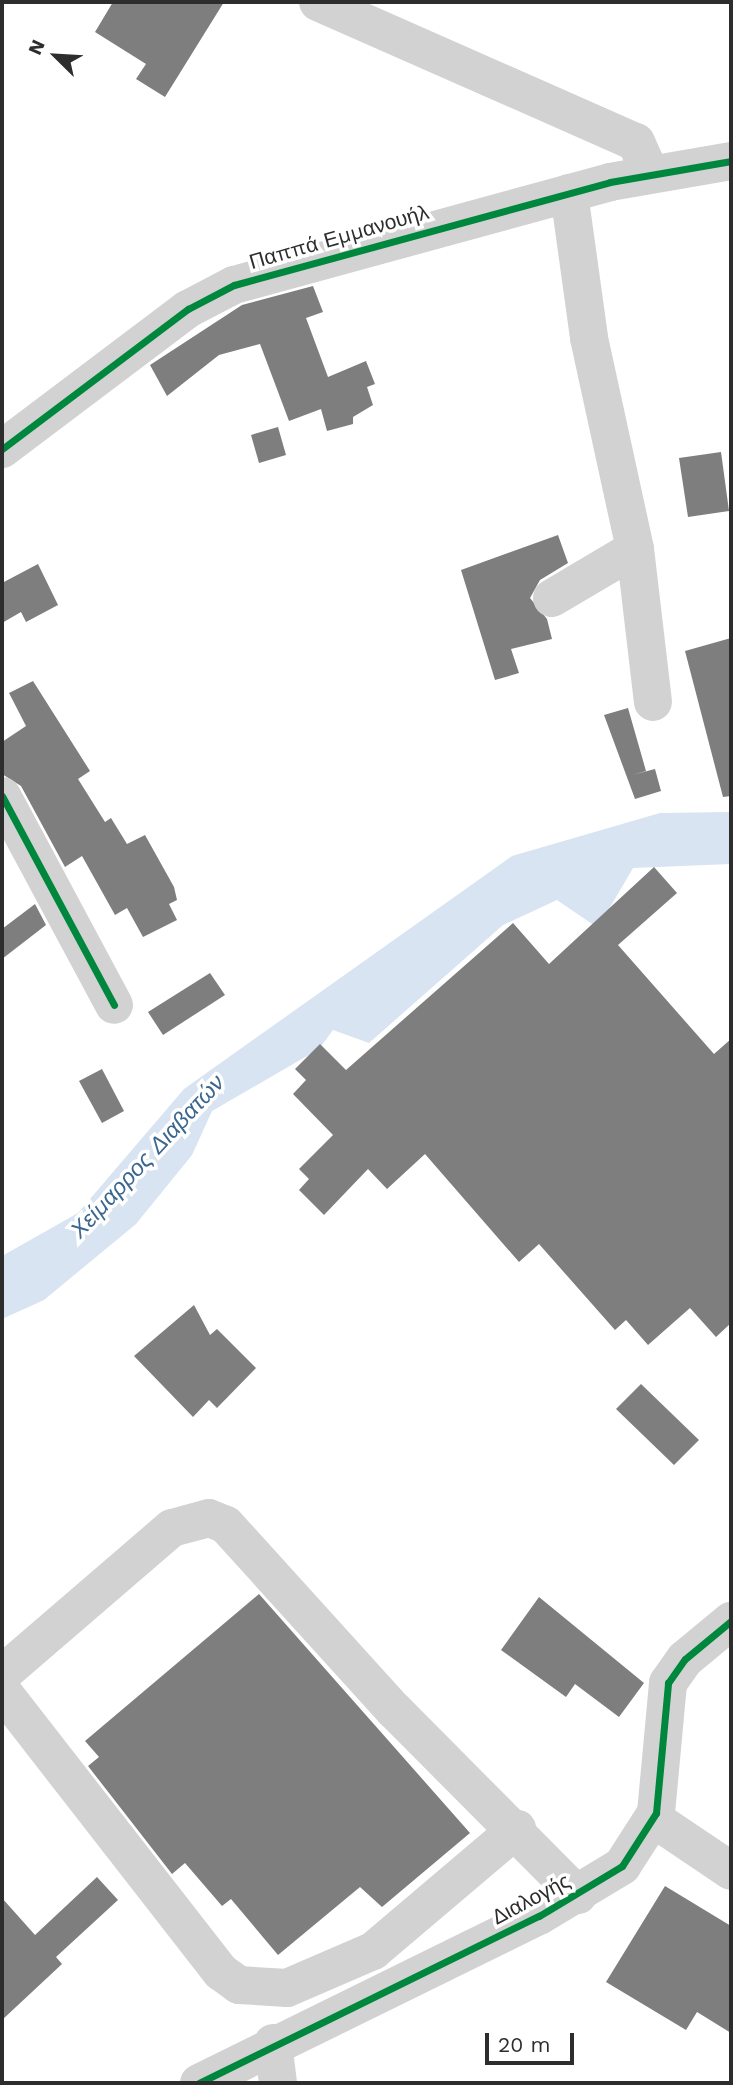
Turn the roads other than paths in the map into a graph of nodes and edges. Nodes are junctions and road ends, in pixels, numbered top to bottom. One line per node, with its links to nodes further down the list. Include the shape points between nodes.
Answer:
1 (318, 2): 3 (street, via 636,142)
2 (731, 161): 3 (street, Παππά Εμμανουήλ)
3 (650, 174): 4 (street, Παππά Εμμανουήλ)
4 (569, 193): 5 (street, Παππά Εμμανουήλ, via 313,260 216,293); 6 (street, via 589,338)
5 (2, 449)
6 (635, 549): 7 (street); 8 (street)
7 (552, 597)
8 (653, 702)
9 (2, 796): 10 (street)
10 (114, 1005)
11 (731, 1621): 14 (street, Διαλογής, via 685,1659 668,1683)
12 (2, 1674): 15 (street, via 172,1528 209,1518 226,1525 394,1710)
13 (2, 1690): 15 (street, via 221,1972 239,1984 287,1988 373,1951)
14 (654, 1819): 16 (street); 17 (street, Διαλογής, via 622,1866)
15 (517, 1829): 17 (street)
16 (731, 1871)
17 (578, 1895): 18 (street, Διαλογής)
18 (273, 2043): 19 (street, Διαλογής); 20 (street)
19 (199, 2083)
20 (278, 2083)

